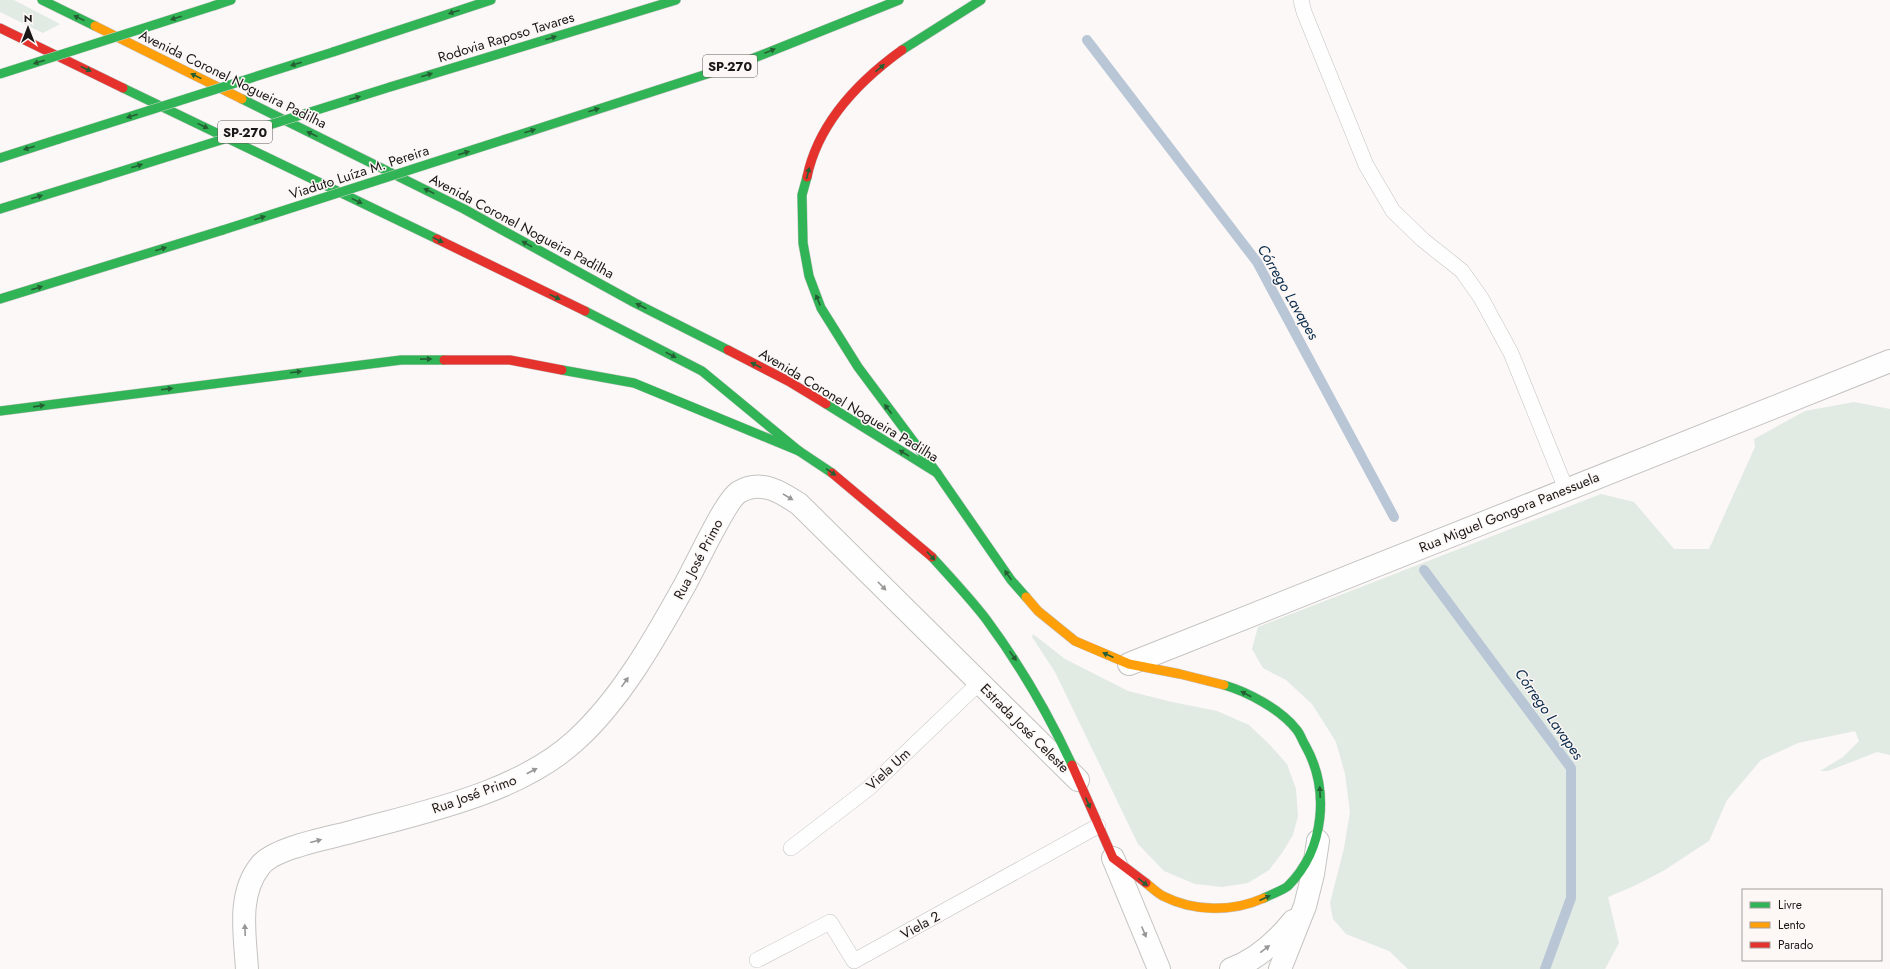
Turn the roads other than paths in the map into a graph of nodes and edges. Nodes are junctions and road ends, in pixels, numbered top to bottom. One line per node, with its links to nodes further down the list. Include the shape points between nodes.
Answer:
1 (42, 0): 16 (main road, Avenida Coronel Nogueira Padilha, one-way to 1, via 788,381 635,303 464,209)
2 (231, 0): 9 (main road, one-way to 9, bridge)
3 (491, 0): 10 (main road, one-way to 10, bridge)
4 (676, 0): 11 (main road, Rodovia Raposo Tavares / SP-270, one-way to 4, bridge)
5 (899, 0): 12 (main road, Viaduto Luíza M. Pereira / SP-270, one-way to 5, bridge, via 744,62)
6 (981, 0): 16 (main road, one-way to 6, via 846,350 821,308 808,274 802,238 802,195 810,162 837,109 894,56 930,30)
7 (1301, 0): 18 (lane, via 1366,165 1393,211 1423,240 1462,271 1481,298 1511,353)
8 (0, 28): 15 (main road, one-way to 15, via 604,320 702,372)
9 (0, 74)
10 (0, 158)
11 (0, 209)
12 (0, 299)
13 (1890, 361): 18 (street, Rua Miguel Gongora Panessuela)
14 (0, 412): 15 (main road, one-way to 15, via 400,360 510,360 634,383)
15 (799, 451): 21 (main road, Estrada José Celeste, one-way to 21, via 835,475 929,553 985,618 1018,664 1046,710)
16 (937, 474): 19 (main road, one-way to 16, via 1075,641 1038,611 1011,580)
17 (752, 486): 20 (street, Estrada José Celeste, one-way to 20, via 767,486 799,504); 28 (street, Rua José Primo, one-way to 17, via 245,902 250,882 261,864 274,855 295,847 497,789 560,755 597,720 642,658 725,509 737,492)
18 (1566, 489): 19 (street, Rua Miguel Gongora Panessuela)
19 (1129, 664): 23 (main road, one-way to 19, via 1320,784 1312,757 1296,729 1272,708 1237,689)
20 (979, 683): 21 (street, Estrada José Celeste); 24 (lane, Viela Um, via 869,788)
21 (1078, 780): 22 (main road, one-way to 22)
22 (1098, 826): 25 (main road); 27 (lane, Viela 2, via 854,961 830,922)
23 (1319, 830): 25 (main road, one-way to 23, via 1162,896 1185,904 1232,908 1252,903 1287,887 1302,870); 26 (street, via 1313,874)
24 (791, 848)
25 (1112, 858): 29 (street, one-way to 29)
26 (1305, 906): 30 (street, one-way to 26, via 1253,959 1273,943); 31 (street)
27 (757, 960)
28 (247, 969)
29 (1159, 969)
30 (1231, 969)
31 (1280, 969)

